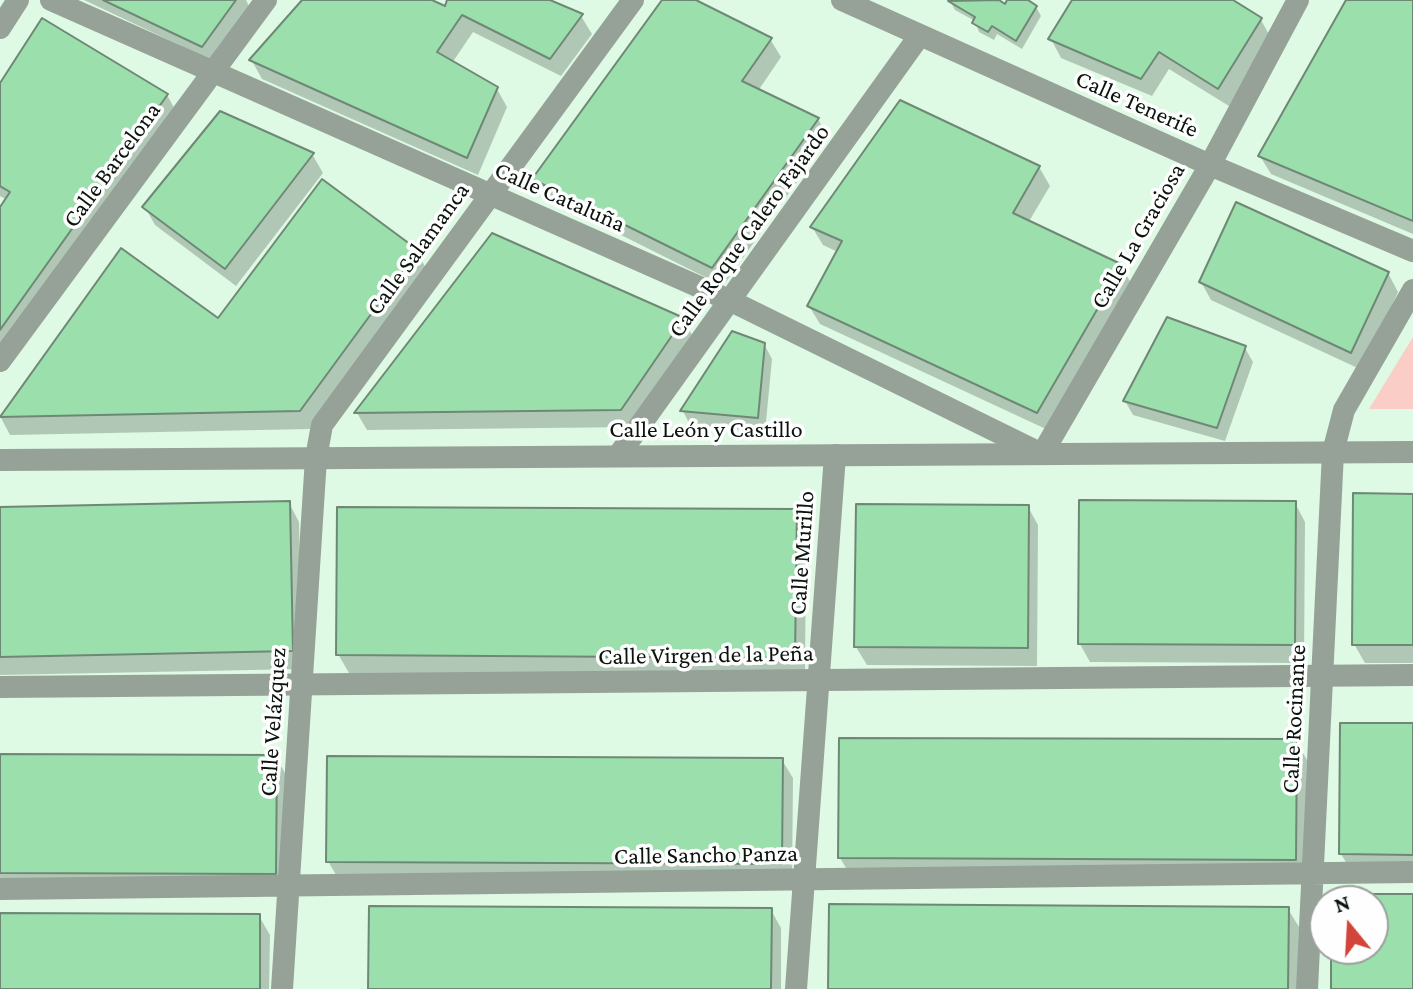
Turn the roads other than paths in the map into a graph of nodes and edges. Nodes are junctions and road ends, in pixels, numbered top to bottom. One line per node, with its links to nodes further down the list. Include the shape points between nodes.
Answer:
1 (18, 0): 7 (street)
2 (51, 0): 9 (street, Calle Cataluña)
3 (266, 0): 9 (street, Calle Barcelona)
4 (633, 0): 11 (street, Calle Salamanca)
5 (842, 0): 8 (street, Calle Tenerife)
6 (1298, 0): 10 (street, Calle La Graciosa)
7 (0, 28)
8 (920, 35): 10 (street, Calle Tenerife); 14 (street, Calle Roque Calero Fajardo)
9 (214, 72): 11 (street, Calle Cataluña); 15 (street, Calle Barcelona)
10 (1210, 165): 12 (street, Calle Tenerife); 18 (street, Calle La Graciosa)
11 (491, 195): 14 (street, Calle Cataluña); 21 (street, Calle Salamanca, via 322,425)
12 (1413, 251)
13 (1413, 290): 16 (street, Calle Rocinante, via 1344,410)
14 (731, 301): 18 (street, Calle Cataluña); 20 (street, Calle Roque Calero Fajardo)
15 (0, 361)
16 (1333, 452): 17 (street, Calle León y Castillo); 18 (street, Calle León y Castillo); 24 (street, Calle Rocinante)
17 (1413, 452)
18 (1042, 454): 19 (street, Calle León y Castillo)
19 (835, 455): 20 (street, Calle León y Castillo); 25 (street, Calle Murillo)
20 (618, 456): 21 (street, Calle León y Castillo)
21 (316, 458): 22 (street, Calle León y Castillo); 26 (street, Calle Velázquez)
22 (0, 460)
23 (1413, 675): 24 (street, Calle Virgen de la Peña)
24 (1322, 676): 25 (street, Calle Virgen de la Peña); 29 (street, Calle Rocinante)
25 (819, 680): 26 (street, Calle Virgen de la Peña); 30 (street, Calle Murillo)
26 (302, 685): 27 (street, Calle Virgen de la Peña); 31 (street, Calle Velázquez)
27 (0, 687)
28 (1413, 872): 29 (street, Calle Sancho Panza)
29 (1313, 874): 30 (street, Calle Sancho Panza); 35 (street, Calle Rocinante)
30 (804, 880): 31 (street, Calle Sancho Panza); 34 (street, Calle Murillo)
31 (289, 886): 32 (street, Calle Sancho Panza); 33 (street, Calle Velázquez)
32 (0, 889)
33 (282, 989)
34 (796, 989)
35 (1307, 989)

